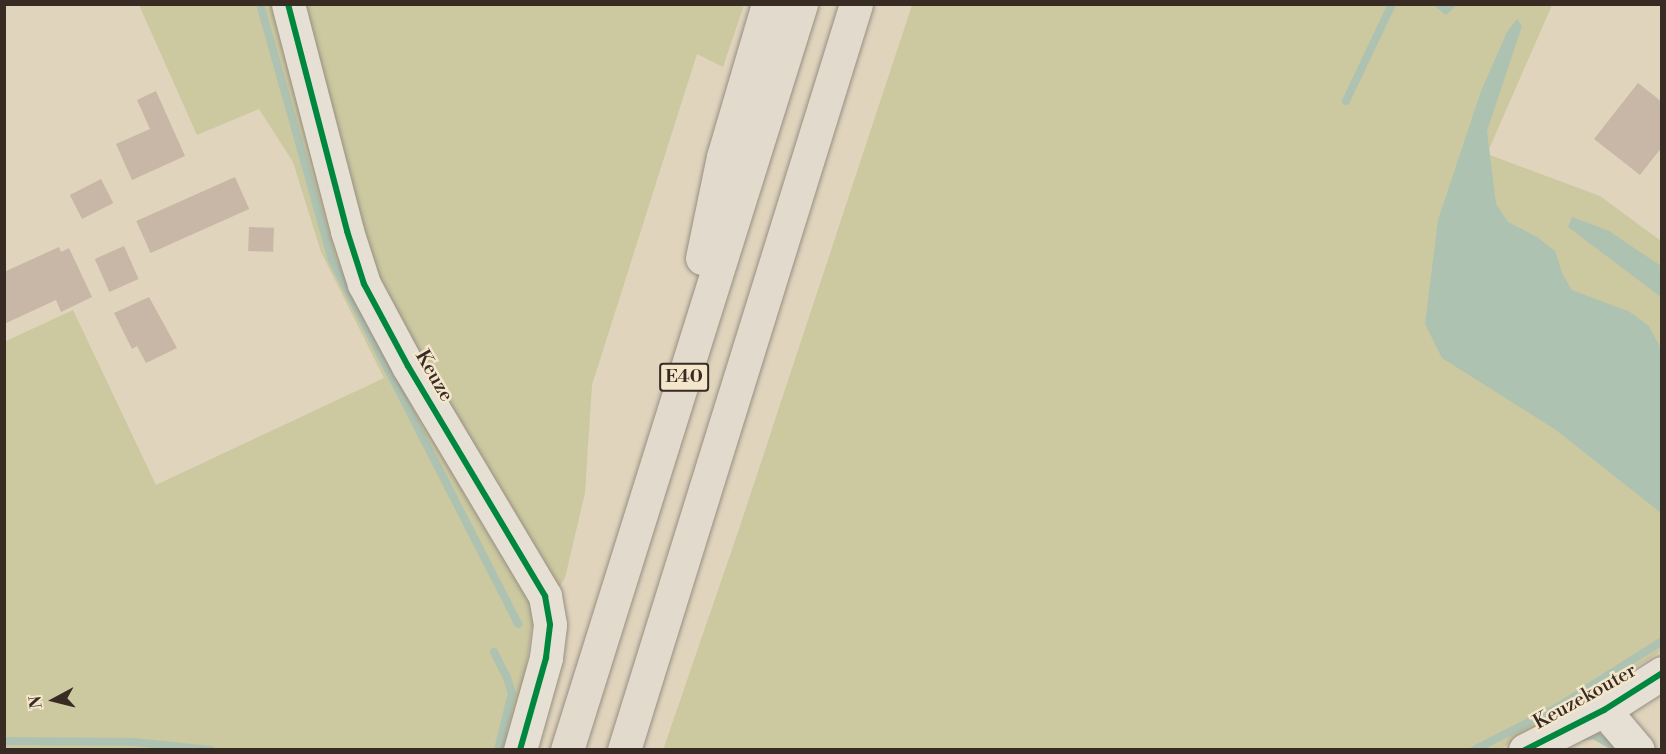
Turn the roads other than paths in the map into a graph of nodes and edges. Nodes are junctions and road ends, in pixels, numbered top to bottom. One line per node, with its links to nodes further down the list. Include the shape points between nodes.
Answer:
1 (288, 4): 8 (street, Keuze, via 364,284 544,596 550,625 546,658)
2 (768, 4): 5 (highway, via 723,157)
3 (801, 4): 5 (highway, E40)
4 (855, 4): 10 (highway, E40)
5 (656, 467): 9 (highway, E40)
6 (1662, 673): 7 (street, Keuzekouter)
7 (1604, 710): 11 (street, Keuzekouter); 12 (street)
8 (520, 750)
9 (567, 750)
10 (624, 750)
11 (1525, 750)
12 (1638, 750)

